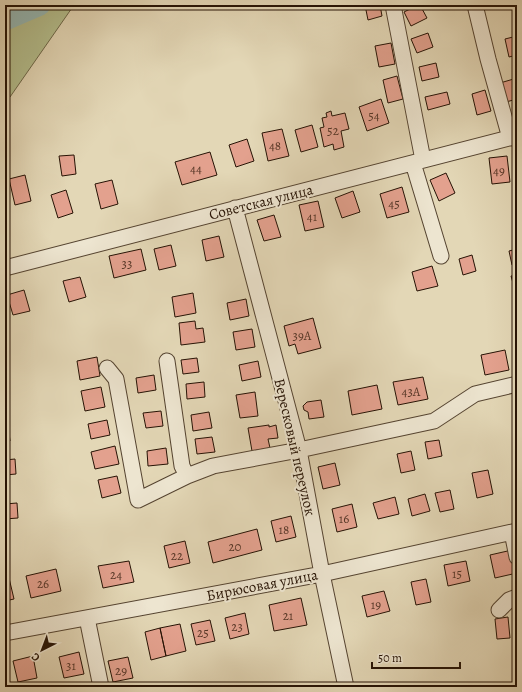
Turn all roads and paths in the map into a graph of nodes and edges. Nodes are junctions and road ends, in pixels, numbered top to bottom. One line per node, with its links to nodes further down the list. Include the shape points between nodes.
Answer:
1 (393, 5): 4 (street)
2 (475, 5): 3 (street, via 488,59)
3 (513, 137): 4 (street, Советская улица)
4 (418, 162): 5 (street, Советская улица); 6 (street)
5 (235, 208): 7 (street, Советская улица); 11 (street, Вересковый переулок)
6 (440, 256)
7 (5, 268)
8 (167, 361): 12 (street, via 182,466)
9 (107, 368): 12 (street, via 116,378 138,500)
10 (517, 384): 11 (street, via 475,394 434,421)
11 (299, 450): 12 (street, via 213,466); 15 (street, Вересковый переулок)
12 (187, 476)
13 (514, 531): 14 (street); 15 (street, Бирюсовая улица)
14 (517, 557)
15 (322, 574): 18 (street, Бирюсовая улица); 21 (street, Вересковый переулок)
16 (517, 597): 17 (street, via 509,600)
17 (499, 610)
18 (87, 618): 19 (street, Бирюсовая улица); 20 (street)
19 (5, 633)
20 (101, 687)
21 (346, 687)

